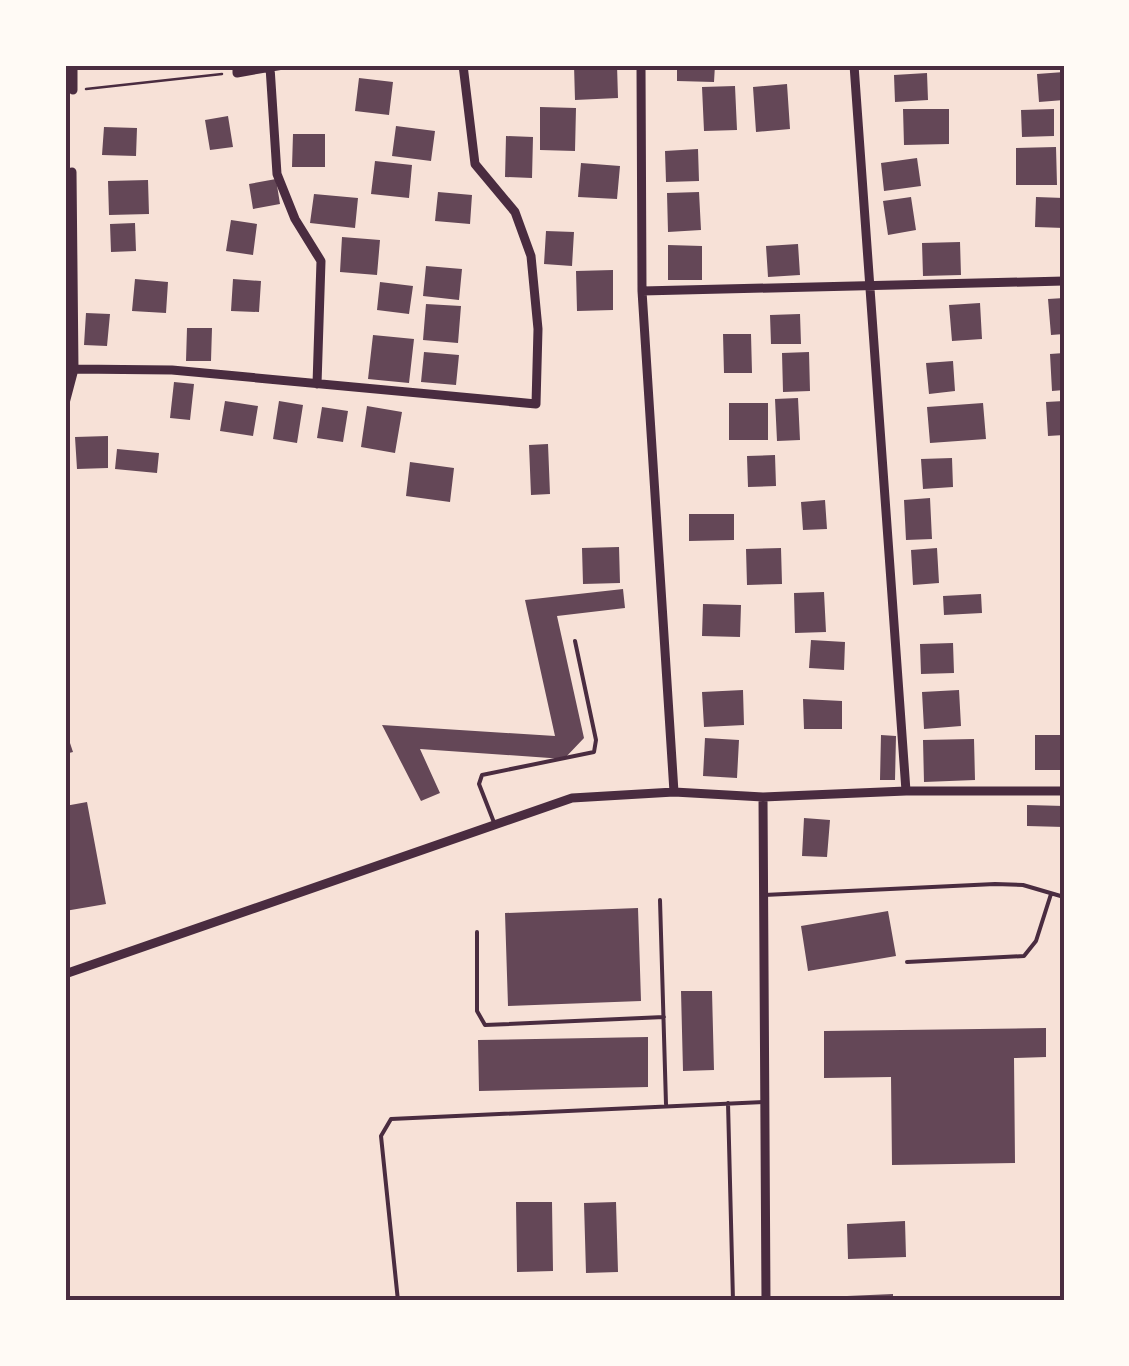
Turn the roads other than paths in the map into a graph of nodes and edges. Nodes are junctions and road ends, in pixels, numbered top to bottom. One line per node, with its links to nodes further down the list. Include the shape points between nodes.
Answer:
1 (73, 65): 8 (street)
2 (282, 65): 6 (street)
3 (462, 65): 14 (street, via 475,164 515,212 531,256 536,404)
4 (642, 65): 12 (street)
5 (854, 65): 11 (street)
6 (270, 67): 7 (street); 14 (street, via 277,174 321,261)
7 (237, 69)
8 (73, 90)
9 (72, 172): 13 (street)
10 (1064, 281): 11 (street)
11 (872, 288): 12 (street); 17 (street)
12 (642, 291): 18 (street)
13 (74, 369): 14 (street, via 172,370); 15 (street)
14 (317, 384)
15 (65, 404)
16 (574, 641): 21 (lane, via 594,752 482,776)
17 (906, 790): 19 (street); 20 (street)
18 (674, 792): 20 (street); 21 (street, via 572,798)
19 (1064, 792)
20 (763, 797): 23 (street)
21 (494, 825): 28 (street)
22 (1051, 894): 23 (lane, via 994,884); 24 (lane); 27 (lane, via 1036,941 1024,956)
23 (764, 895): 30 (street)
24 (1064, 897)
25 (660, 900): 29 (lane)
26 (476, 932): 29 (lane, via 477,1011 485,1025)
27 (908, 962)
28 (65, 974)
29 (664, 1017): 32 (lane)
30 (765, 1102): 31 (lane); 35 (street)
31 (728, 1103): 32 (lane); 34 (lane)
32 (666, 1104): 33 (lane, via 391,1119 381,1136)
33 (398, 1301)
34 (733, 1301)
35 (766, 1301)

